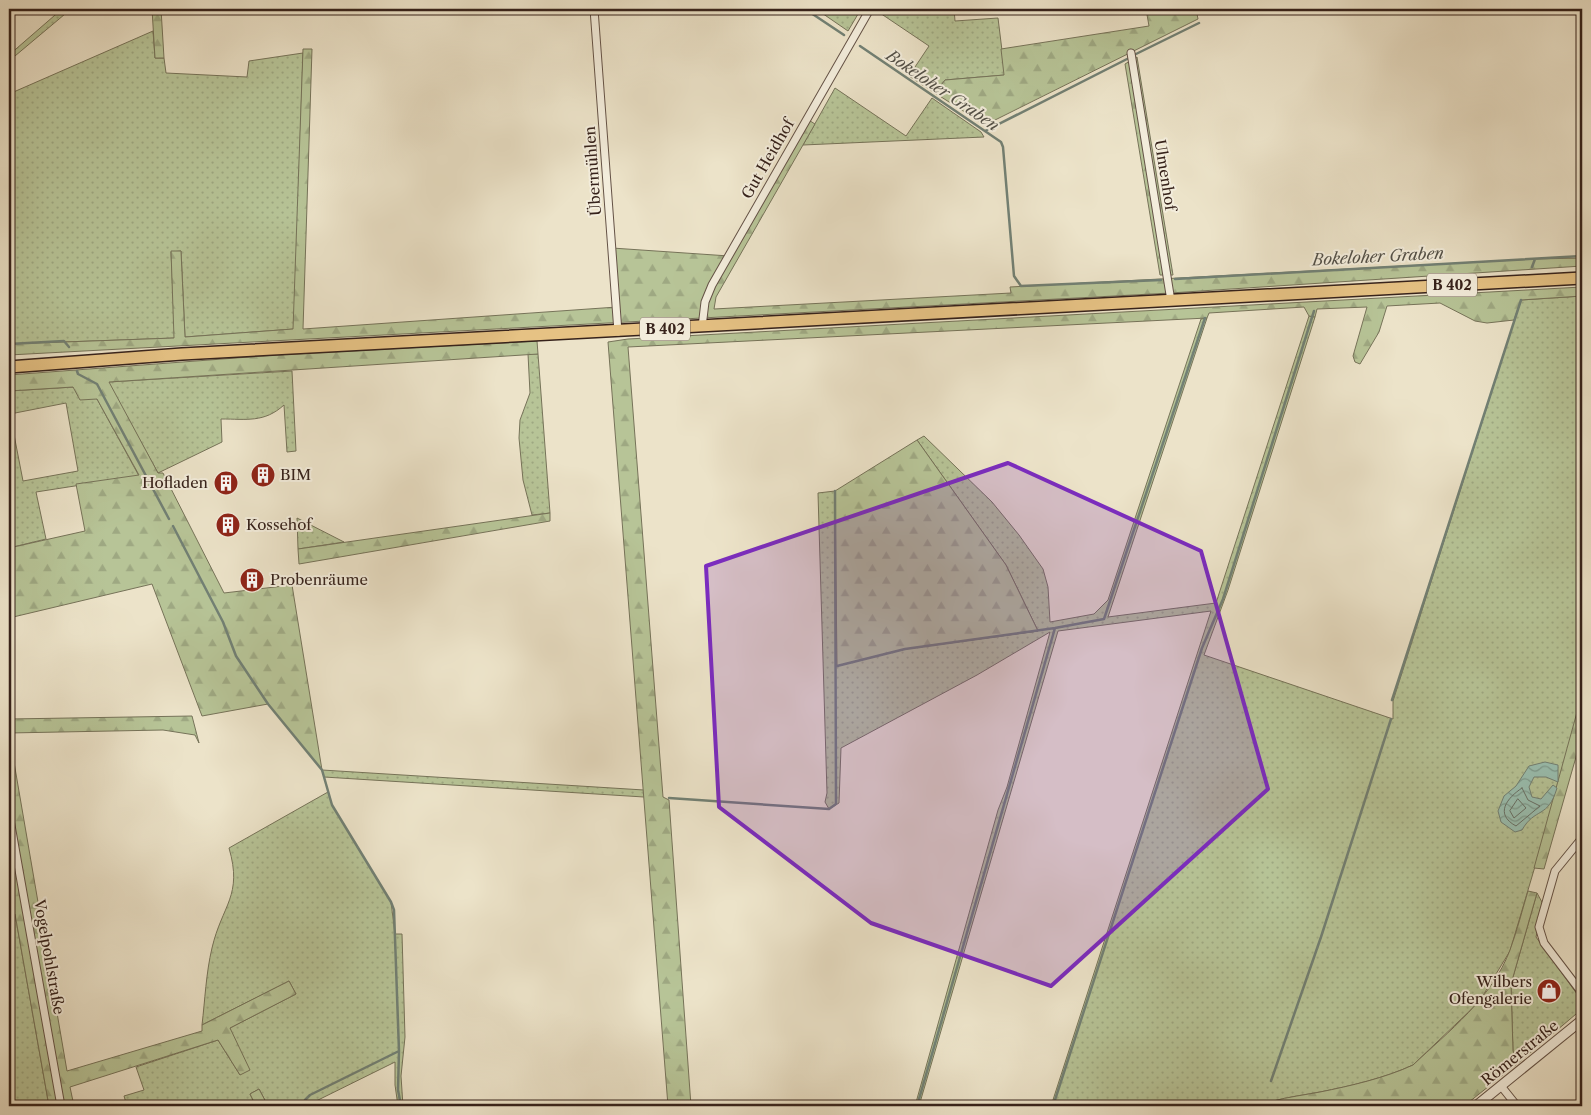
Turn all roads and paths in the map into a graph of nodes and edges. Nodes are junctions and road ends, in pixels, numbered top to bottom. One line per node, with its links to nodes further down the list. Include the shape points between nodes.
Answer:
1 (594, 9): 7 (street, Übermühlen)
2 (870, 9): 6 (street, Gut Heidhof, via 712,285 705,302)
3 (1131, 53): 5 (street, Ulmenhof)
4 (1582, 278): 5 (main road, B 402)
5 (1171, 301): 6 (main road, B 402)
6 (702, 327): 7 (main road, B 402)
7 (618, 332): 8 (main road, B 402, via 182,354)
8 (9, 367)
9 (9, 814): 14 (street, Vogelpohlstraße)
10 (1582, 838): 11 (street, via 1556,871 1539,927 1544,943)
11 (1582, 993)
12 (1582, 1020): 13 (street, Römerstraße)
13 (1501, 1086): 15 (street, Römerstraße); 16 (street)
14 (61, 1106)
15 (1476, 1106)
16 (1517, 1106)

